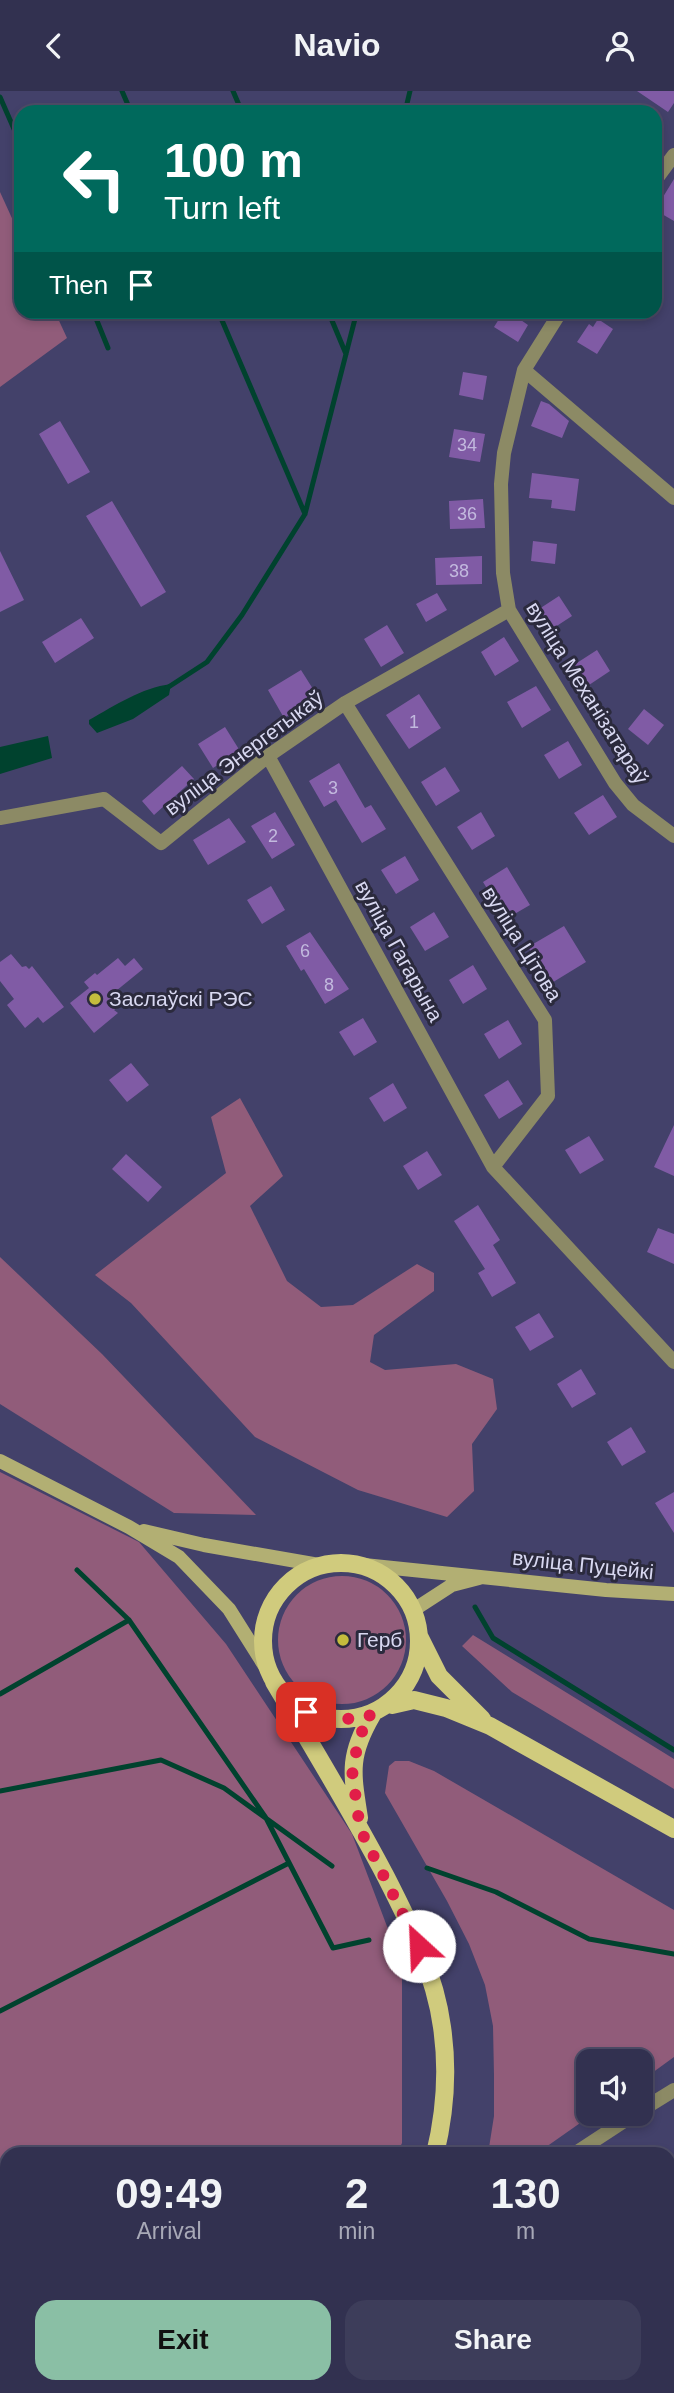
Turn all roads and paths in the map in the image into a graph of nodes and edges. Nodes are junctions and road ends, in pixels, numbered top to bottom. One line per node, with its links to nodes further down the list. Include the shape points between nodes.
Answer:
1 (674, 155): 2 (street)
2 (662, 171)
3 (556, 319): 4 (street, вуліца Механізатараў)
4 (524, 370): 5 (street); 6 (street, вуліца Механізатараў, via 504,453 502,484 503,573)
5 (674, 498)
6 (509, 610): 7 (street, вуліца Энергетыкаў); 10 (street, вуліца Механізатараў, via 615,782 633,805)
7 (345, 703): 8 (street, вуліца Энергетыкаў); 11 (street, вуліца Цітова, via 545,1020 548,1097)
8 (268, 756): 9 (street, вуліца Энергетыкаў, via 160,843 104,799); 11 (street, вуліца Гагарына)
9 (0, 818)
10 (674, 836)
11 (493, 1167): 12 (street)
12 (674, 1362)
13 (0, 1461): 14 (main road)
14 (130, 1527): 15 (main road); 21 (main road, via 179,1557 229,1609)
15 (319, 1565): 16 (main road); 21 (main road, via 282,1589 270,1607 263,1649)
16 (364, 1565): 17 (main road, вуліца Пуцейкі); 19 (main road, via 394,1582)
17 (487, 1576): 18 (main road, вуліца Пуцейкі); 19 (main road, вуліца Пуцейкі, via 452,1585)
18 (674, 1594)
19 (415, 1609): 20 (main road)
20 (418, 1634): 22 (main road, via 411,1674 403,1692); 24 (main road, via 439,1676)
21 (271, 1676): 23 (main road, via 288,1699 306,1712 328,1719); 25 (main road)
22 (388, 1706): 23 (main road); 24 (main road, via 414,1700)
23 (372, 1715): 25 (main road, via 360,1735 352,1770)
24 (489, 1726): 26 (main road)
25 (360, 1829): 30 (main road, via 419,1946 436,1997 446,2071)
26 (674, 1829)
27 (674, 2090): 28 (street)
28 (653, 2103)
29 (617, 2126): 31 (street)
30 (436, 2147)
31 (585, 2147)

